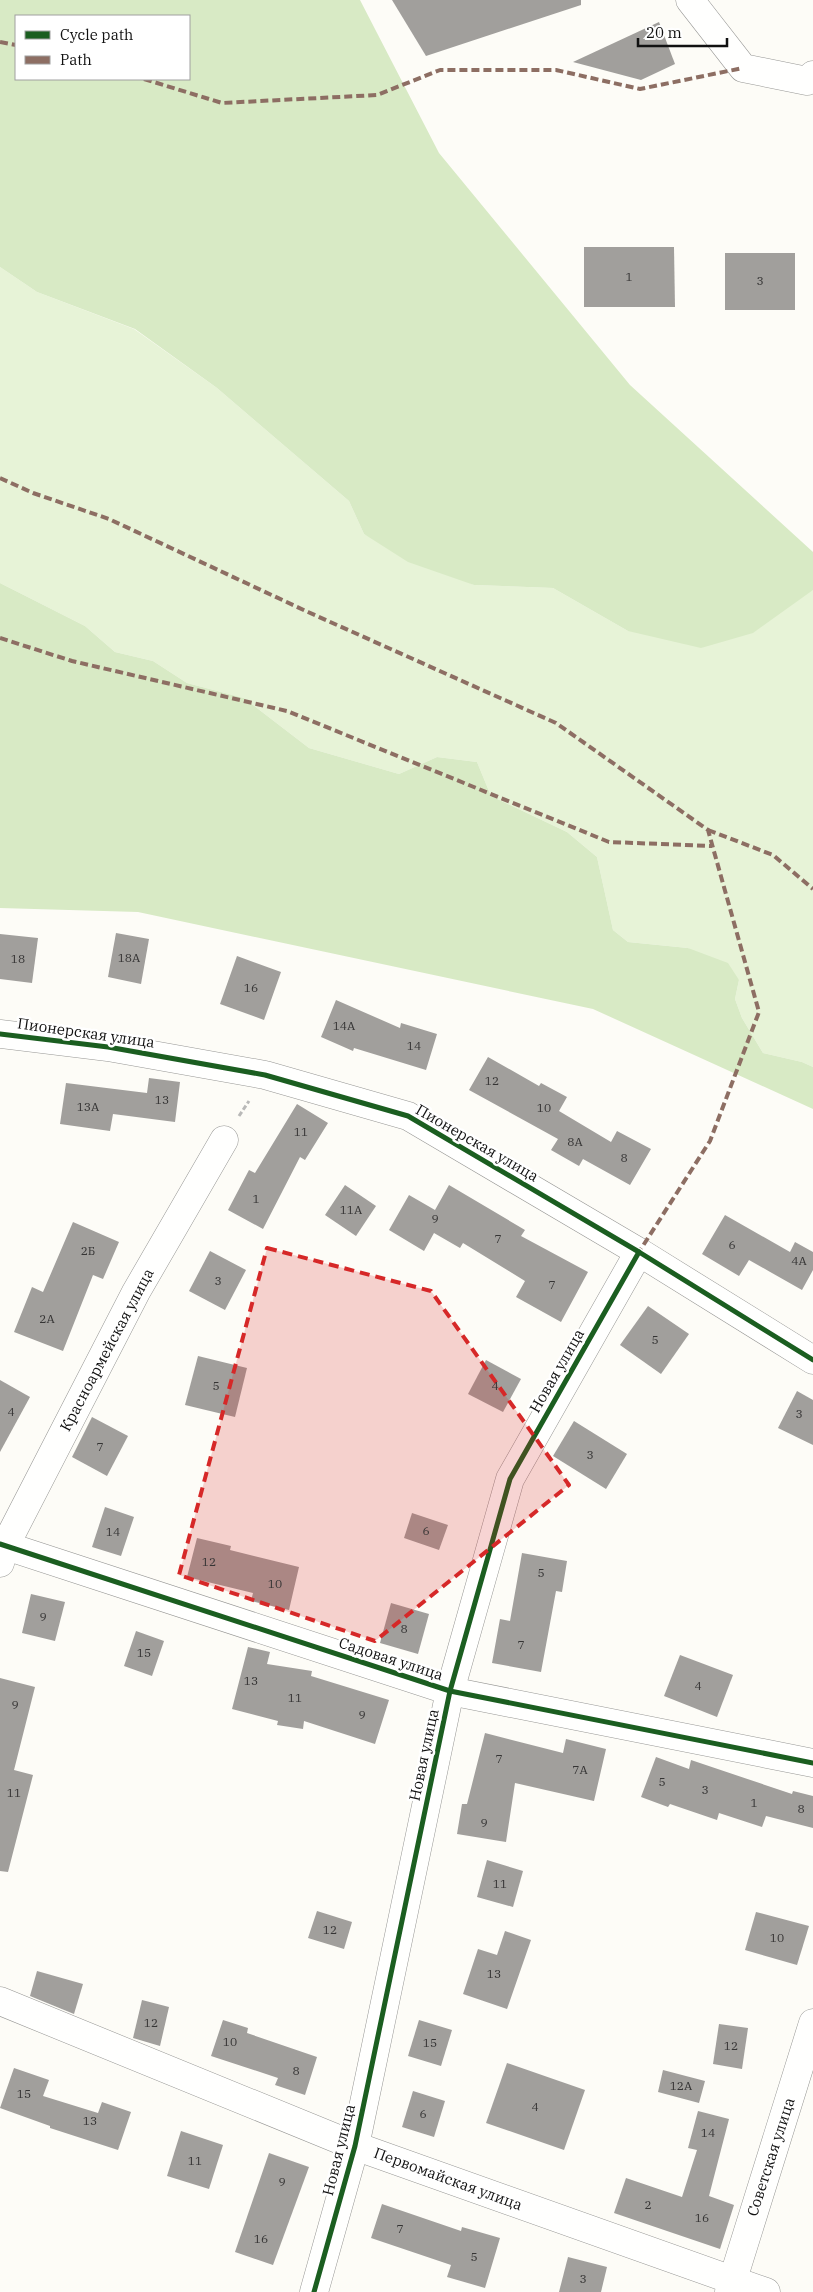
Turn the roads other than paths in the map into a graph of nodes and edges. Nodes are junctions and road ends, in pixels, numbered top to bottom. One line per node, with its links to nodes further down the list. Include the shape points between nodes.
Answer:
1 (690, 0): 2 (street, via 742,68)
2 (811, 82)
3 (0, 1034): 5 (street, Пионерская улица, via 108,1047 265,1075 408,1116)
4 (224, 1140): 7 (street, Красноармейская улица, via 136,1292)
5 (639, 1252): 6 (street, Пионерская улица); 8 (street, Новая улица, via 510,1479)
6 (813, 1360)
7 (2, 1552): 8 (street, Садовая улица)
8 (450, 1691): 9 (street, Садовая улица); 12 (street, Новая улица)
9 (813, 1764)
10 (0, 2001): 12 (street, Первомайская улица)
11 (813, 2023): 13 (street, Советская улица)
12 (354, 2146): 13 (street, Первомайская улица); 14 (street, Новая улица)
13 (730, 2286): 15 (street, Первомайская улица)
14 (314, 2292)
15 (766, 2292)

